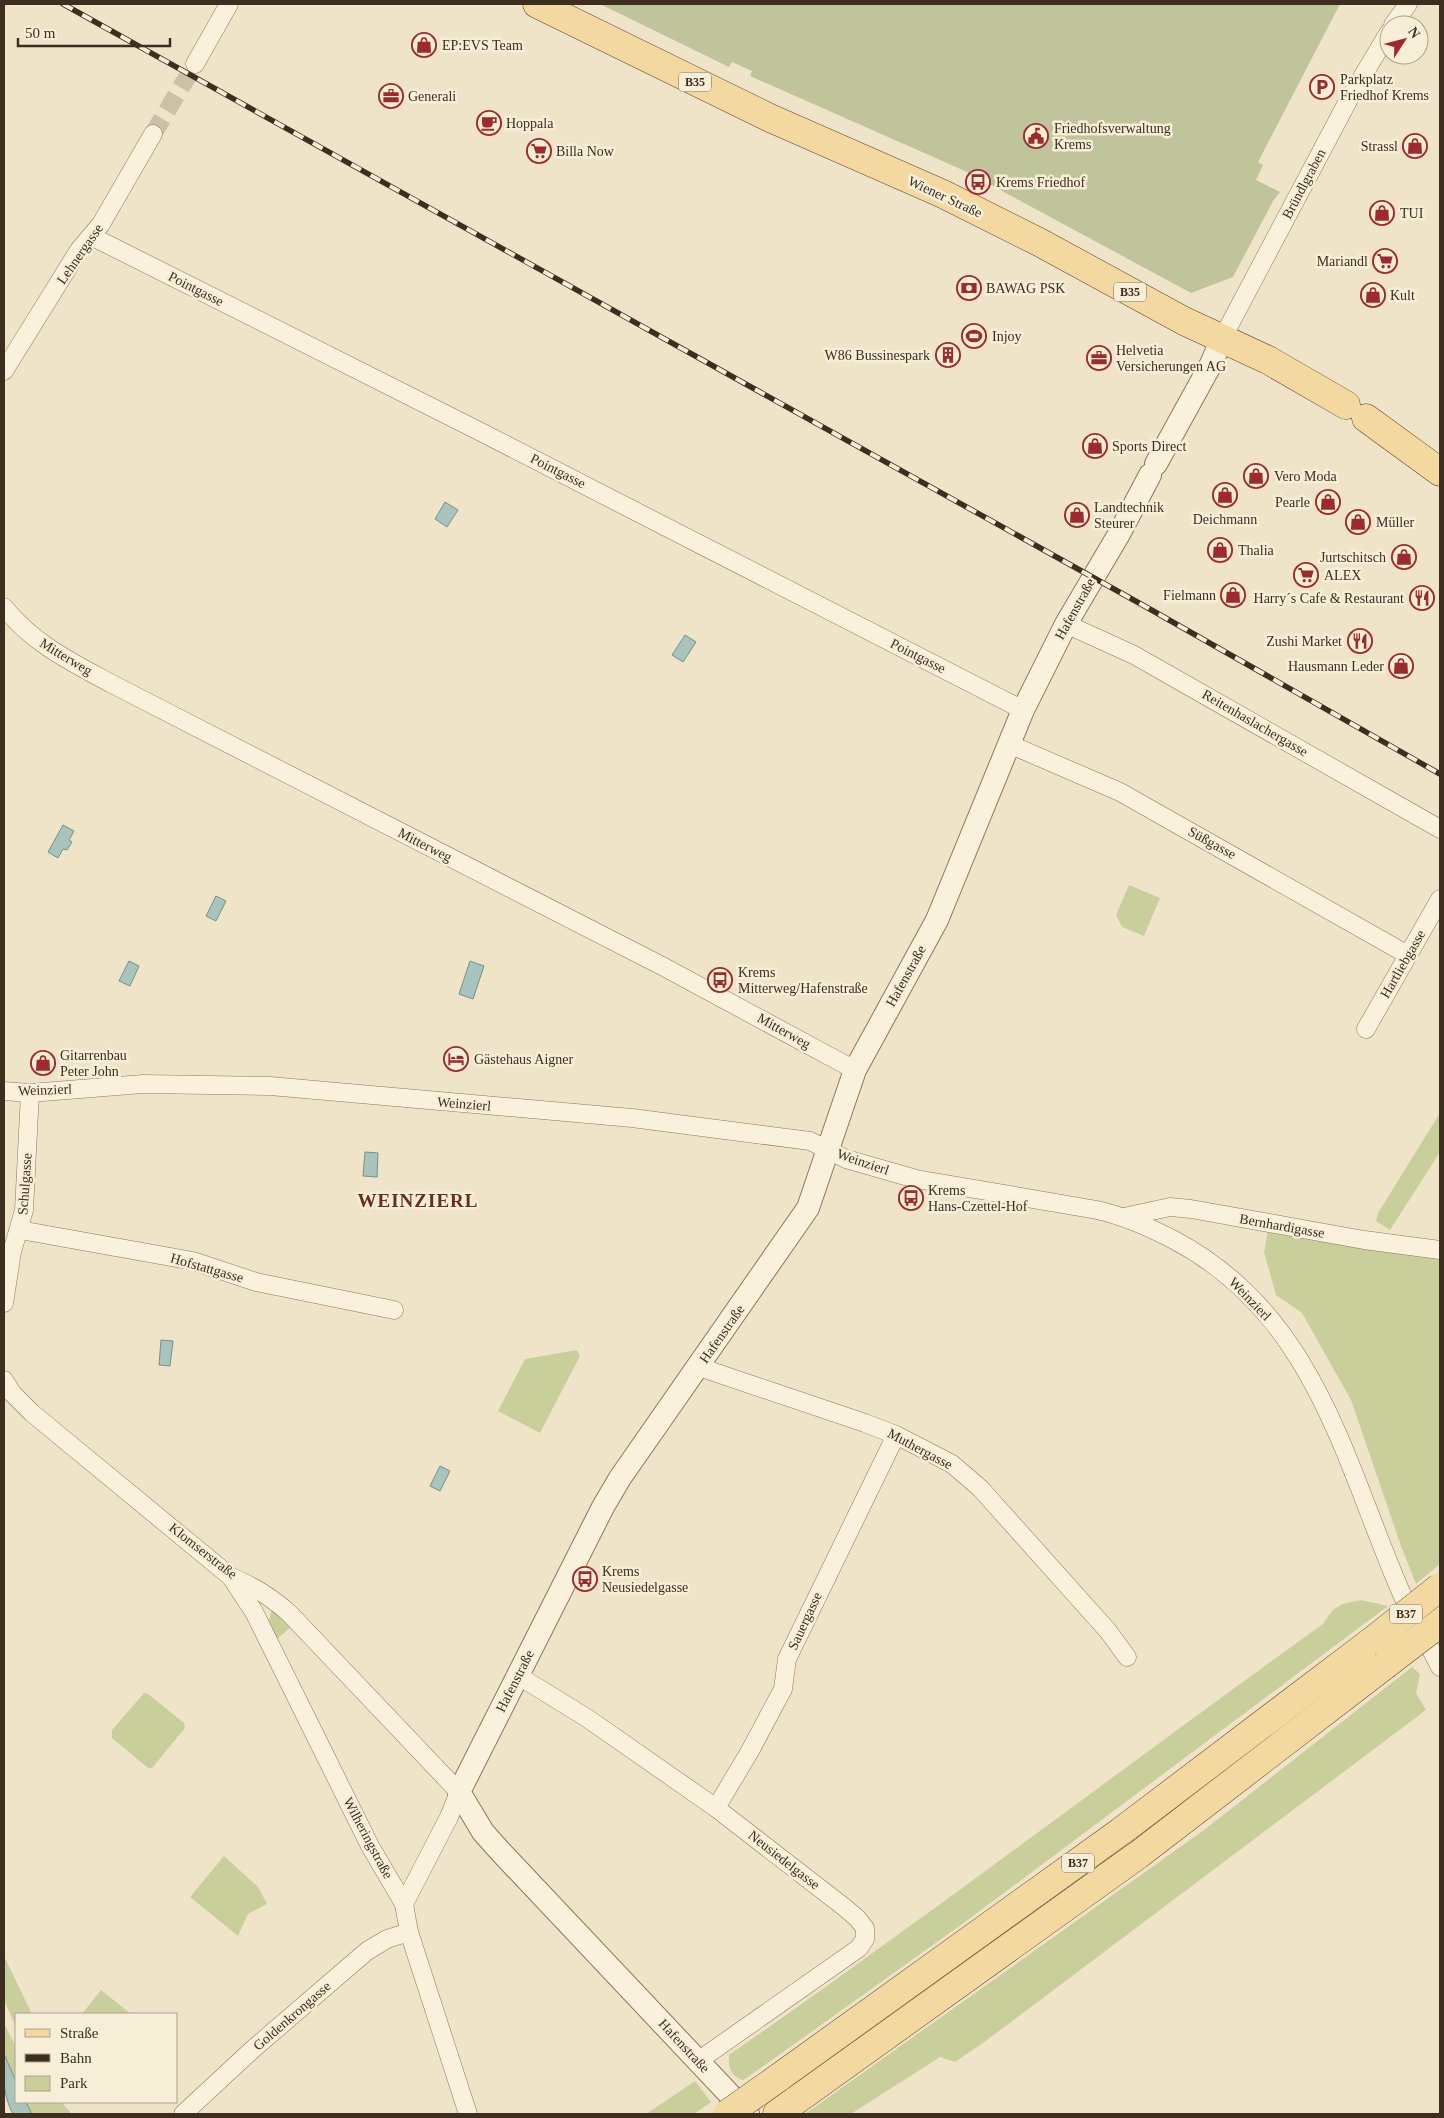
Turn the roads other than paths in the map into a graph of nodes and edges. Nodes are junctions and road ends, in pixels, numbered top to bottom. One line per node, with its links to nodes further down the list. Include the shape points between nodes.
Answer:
1 (228, 4): 6 (street)
2 (537, 4): 9 (main road, Wiener Straße / B35, via 770,118 943,194)
3 (1408, 4): 4 (street)
4 (1400, 15)
5 (1379, 49): 9 (street, Bründlgraben)
6 (195, 64)
7 (153, 134): 8 (street, Lehnergasse)
8 (91, 236): 10 (street, Lehnergasse, via 79,250); 14 (street, Pointgasse)
9 (1222, 339): 11 (main road, Wiener Straße / B35, via 1268,360 1356,411); 13 (street, Hafenstraße, via 1212,364 1119,534)
10 (4, 372)
11 (1440, 472)
12 (4, 607): 20 (street, Mitterweg, via 32,636 112,684 664,967)
13 (1066, 624): 14 (street, Hafenstraße); 16 (street, Reitenhaslachergasse, via 1150,664)
14 (1023, 710): 15 (street, Hafenstraße)
15 (1009, 744): 18 (street, Süßgasse, via 1120,792); 20 (street, Hafenstraße, via 937,920)
16 (1440, 829)
17 (1440, 899): 18 (street, Hartliebgasse)
18 (1408, 955): 19 (street, Hartliebgasse)
19 (1366, 1029)
20 (855, 1070): 23 (street, Hafenstraße)
21 (4, 1091): 22 (street, Weinzierl)
22 (30, 1093): 23 (street, Weinzierl, via 142,1084 288,1087 642,1119 810,1141); 25 (street, Schulgasse, via 24,1210)
23 (829, 1149): 24 (street, Weinzierl, via 846,1159 916,1179); 29 (street, Hafenstraße, via 808,1208)
24 (1124, 1217): 26 (street, Bernhardigasse, via 1170,1207 1191,1209); 36 (street, Weinzierl, via 1192,1250 1227,1276 1262,1308 1286,1339 1314,1382 1333,1420 1400,1591)
25 (20, 1230): 27 (street, Schulgasse, via 12,1252); 28 (street, Hofstattgasse, via 192,1261 256,1282)
26 (1440, 1250)
27 (4, 1303)
28 (394, 1310)
29 (699, 1367): 31 (street, Muthergasse); 37 (street, Hafenstraße, via 611,1492)
30 (4, 1380): 32 (street, Klomserstraße, via 12,1393 32,1412)
31 (896, 1435): 35 (street, Muthergasse, via 952,1464 980,1488 1108,1631); 39 (street, Sauergasse, via 787,1659 783,1689)
32 (232, 1577): 38 (street, Klomserstraße, via 269,1595 289,1613); 40 (street, Wilheringstraße, via 254,1612 370,1846)
33 (1440, 1587): 46 (main road, B37, bridge, via 1112,1838)
34 (1440, 1623): 43 (main road, B37, bridge, via 1138,1855)
35 (1127, 1657)
36 (1440, 1666)
37 (518, 1675): 38 (street, Hafenstraße); 39 (street, Neusiedelgasse, via 587,1718)
38 (459, 1792): 40 (street); 42 (street, Hafenstraße, via 483,1832)
39 (716, 1808): 42 (street, Neusiedelgasse, via 857,1918 865,1928 865,1939 859,1948)
40 (404, 1904): 41 (street, Wilheringstraße)
41 (409, 1932): 44 (street, Goldenkrongasse, via 387,1939 367,1951); 45 (street, Wilheringstraße)
42 (698, 2061): 47 (street, Hafenstraße)
43 (788, 2107)
44 (183, 2114)
45 (468, 2114)
46 (727, 2114)
47 (748, 2114)

